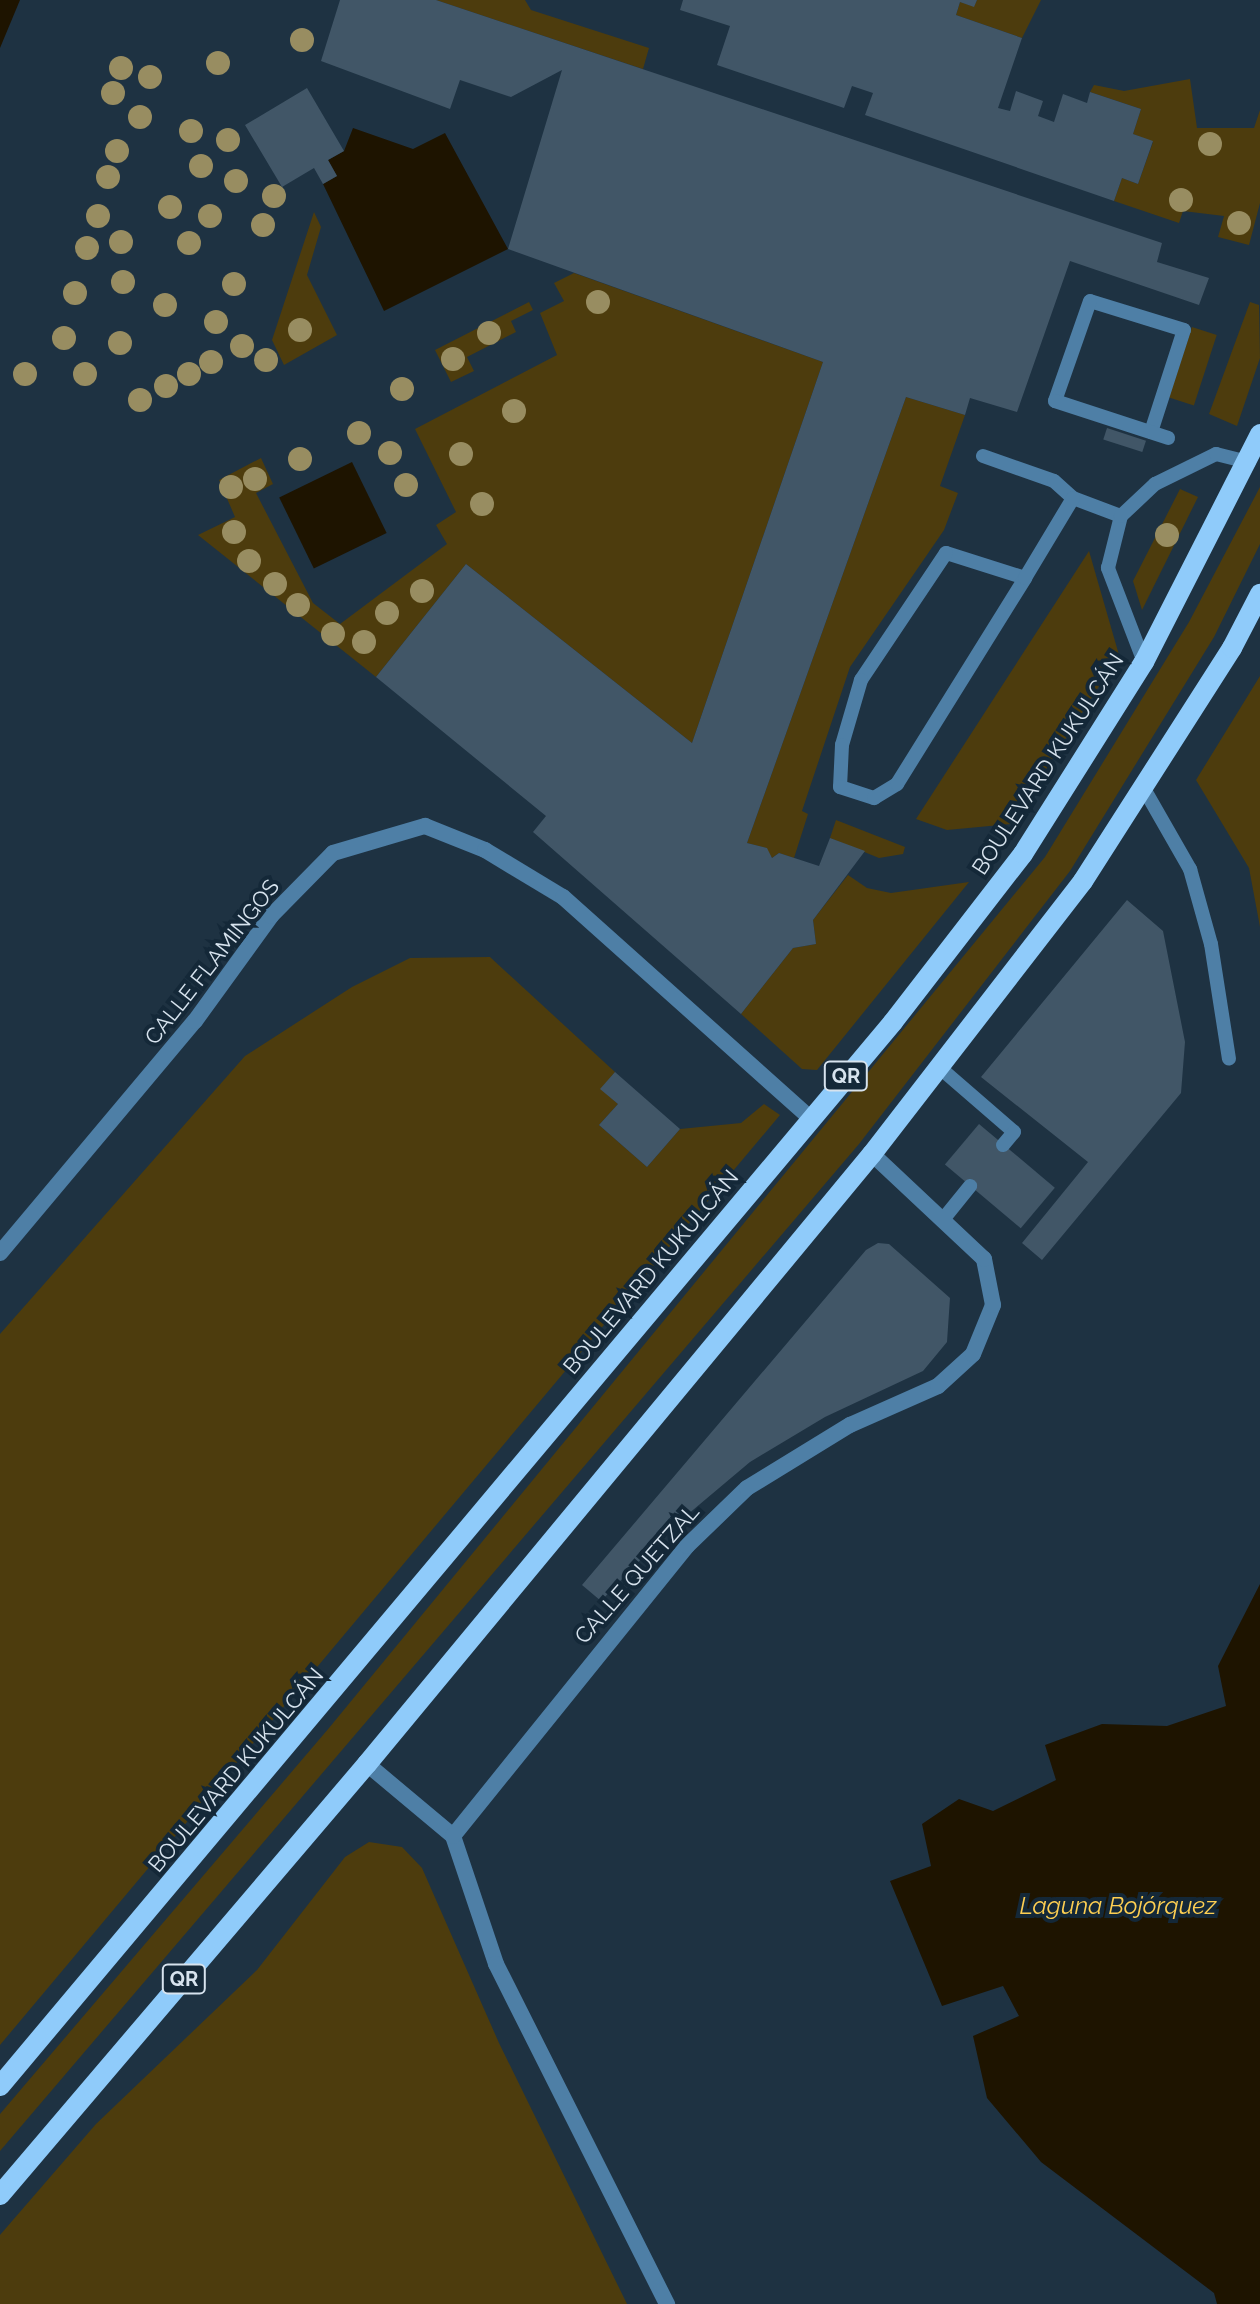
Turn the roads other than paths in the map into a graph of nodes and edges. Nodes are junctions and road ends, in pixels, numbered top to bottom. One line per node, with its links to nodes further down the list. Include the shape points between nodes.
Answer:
1 (1151, 432): 1 (lane, via 1184,330 1090,301 1055,401); 3 (lane)
2 (1260, 434): 5 (main road, BOULEVARD KUKULCÁN / QR)
3 (1168, 438)
4 (983, 456): 6 (lane, via 1054,481)
5 (1249, 462): 7 (lane, via 1216,454 1155,484); 10 (main road, BOULEVARD KUKULCÁN / QR)
6 (1073, 498): 7 (lane); 8 (lane)
7 (1121, 516): 10 (lane, via 1108,568)
8 (1025, 578): 8 (lane, via 897,784 874,798 840,787 842,745 861,680 946,553)
9 (1260, 594): 11 (main road, QR)
10 (1144, 662): 14 (main road, BOULEVARD KUKULCÁN / QR, via 1023,854 893,1022)
11 (1143, 787): 12 (lane, via 1190,869 1211,944); 13 (main road, QR, via 1083,881)
12 (1229, 1059)
13 (939, 1067): 15 (lane, via 1014,1132); 16 (main road, QR)
14 (810, 1118): 19 (street, CALLE FLAMINGOS, via 563,897 485,850 425,826 333,853 271,916 195,1021); 22 (main road, BOULEVARD KUKULCÁN / QR)
15 (1003, 1145)
16 (872, 1154): 18 (street, CALLE QUETZAL); 20 (main road, QR)
17 (970, 1186): 18 (lane)
18 (945, 1217): 21 (street, CALLE QUETZAL, via 984,1259 993,1305 973,1354 938,1386 850,1425 747,1488 687,1546)
19 (0, 1253)
20 (367, 1764): 21 (street); 23 (main road, QR)
21 (453, 1836): 24 (street, via 496,1964)
22 (0, 2086)
23 (0, 2195)
24 (667, 2304)

